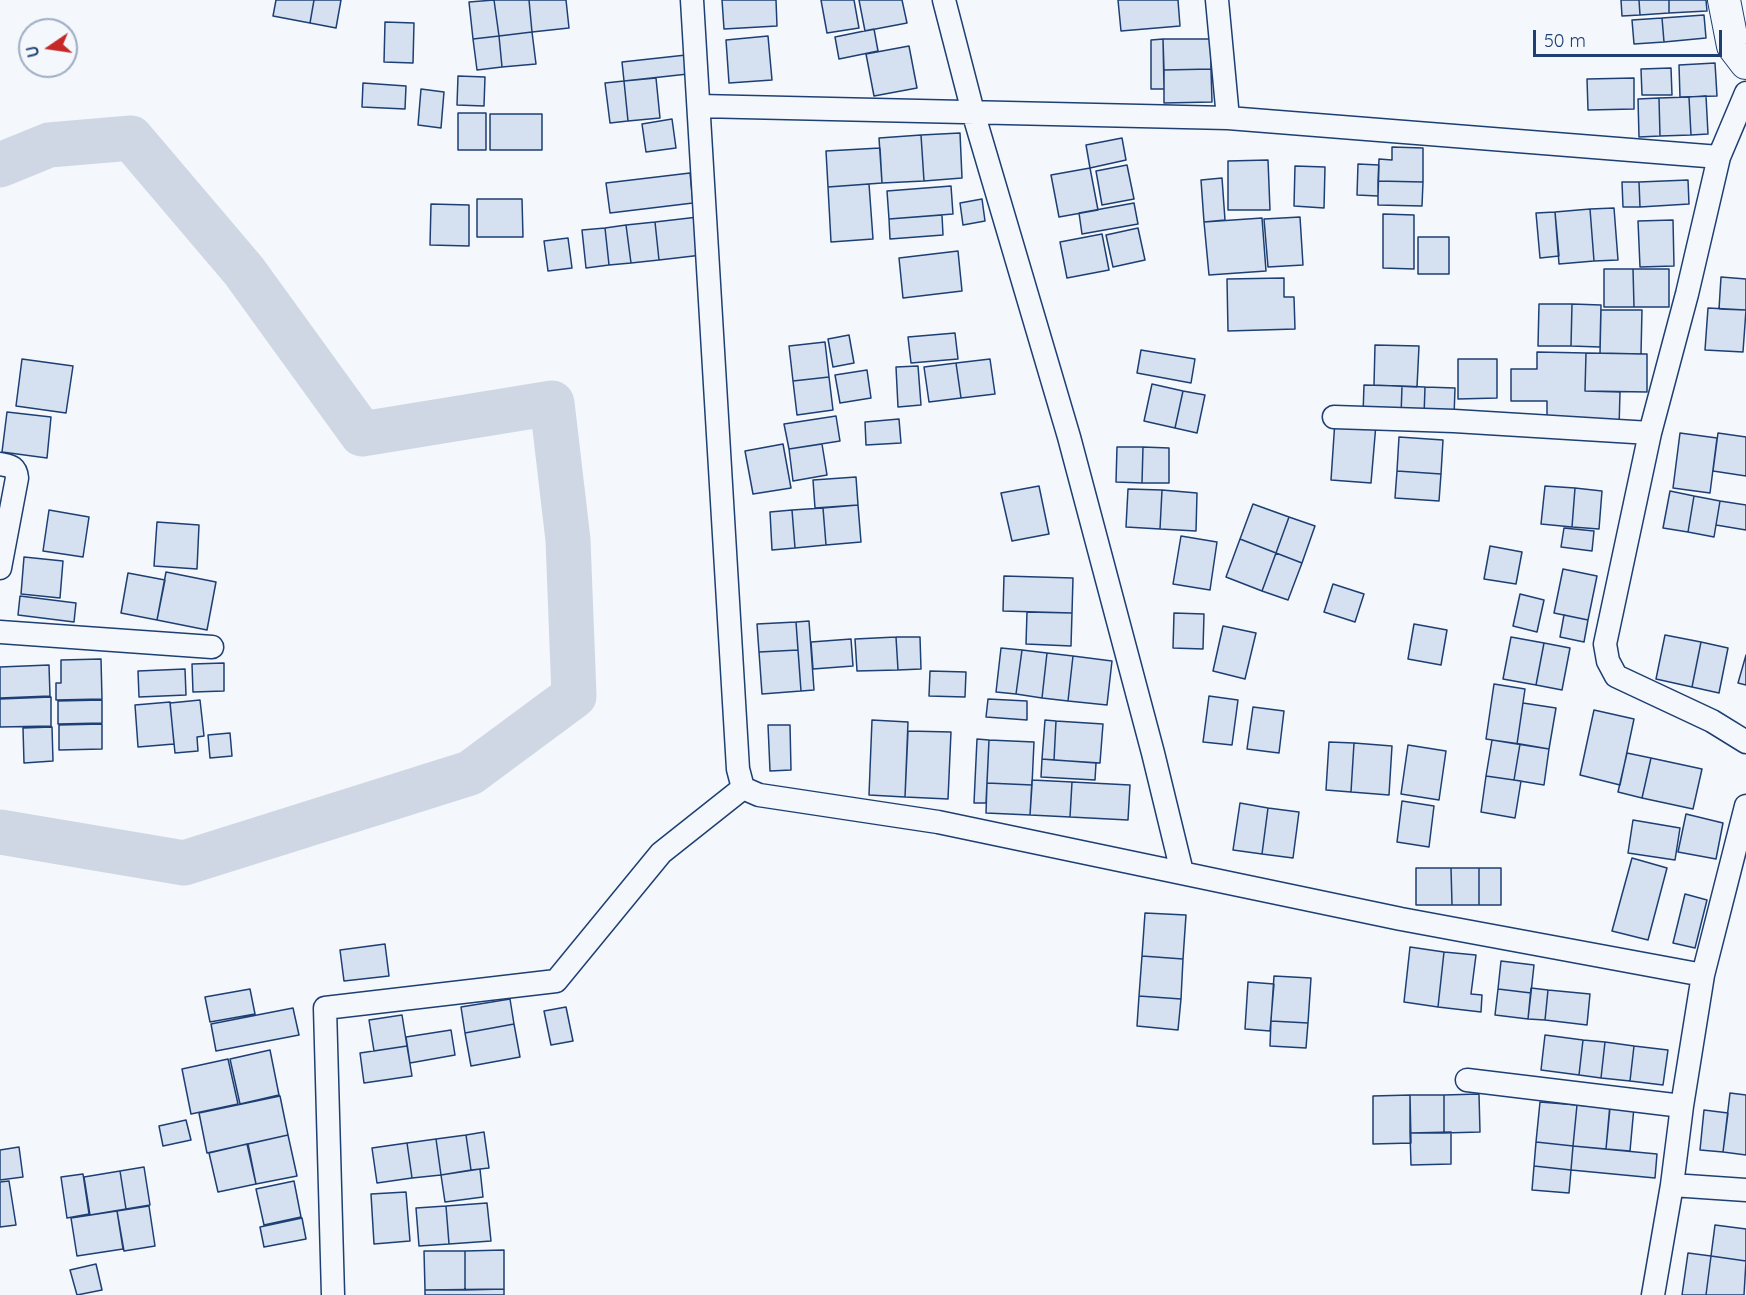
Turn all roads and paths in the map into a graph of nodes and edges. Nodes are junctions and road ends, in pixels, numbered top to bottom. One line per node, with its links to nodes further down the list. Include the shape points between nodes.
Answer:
1 (692, 0): 7 (street)
2 (945, 0): 8 (street)
3 (1217, 0): 9 (street)
4 (1724, 0): 5 (main road, via 1733,46)
5 (1746, 63)
6 (1746, 93): 10 (street)
7 (699, 106): 8 (street); 18 (street, via 738,769)
8 (973, 112): 9 (street); 20 (street, via 1069,437)
9 (1228, 118): 10 (street)
10 (1719, 157): 12 (street)
11 (1334, 417): 12 (street)
12 (1650, 433): 17 (street, via 1605,644 1608,661 1616,676 1712,721)
13 (0, 464): 14 (street, via 11,466 17,478)
14 (0, 568)
15 (0, 632): 16 (street)
16 (212, 647)
17 (1746, 742)
18 (743, 788): 20 (street, via 759,795 938,822); 26 (street, via 662,853 556,981 325,1008)
19 (1746, 806): 21 (street)
20 (1182, 872): 21 (street)
21 (1703, 975): 23 (street)
22 (1467, 1080): 23 (street)
23 (1682, 1106): 24 (street)
24 (1672, 1185): 25 (street); 27 (street)
25 (1746, 1190)
26 (333, 1295)
27 (1653, 1295)

